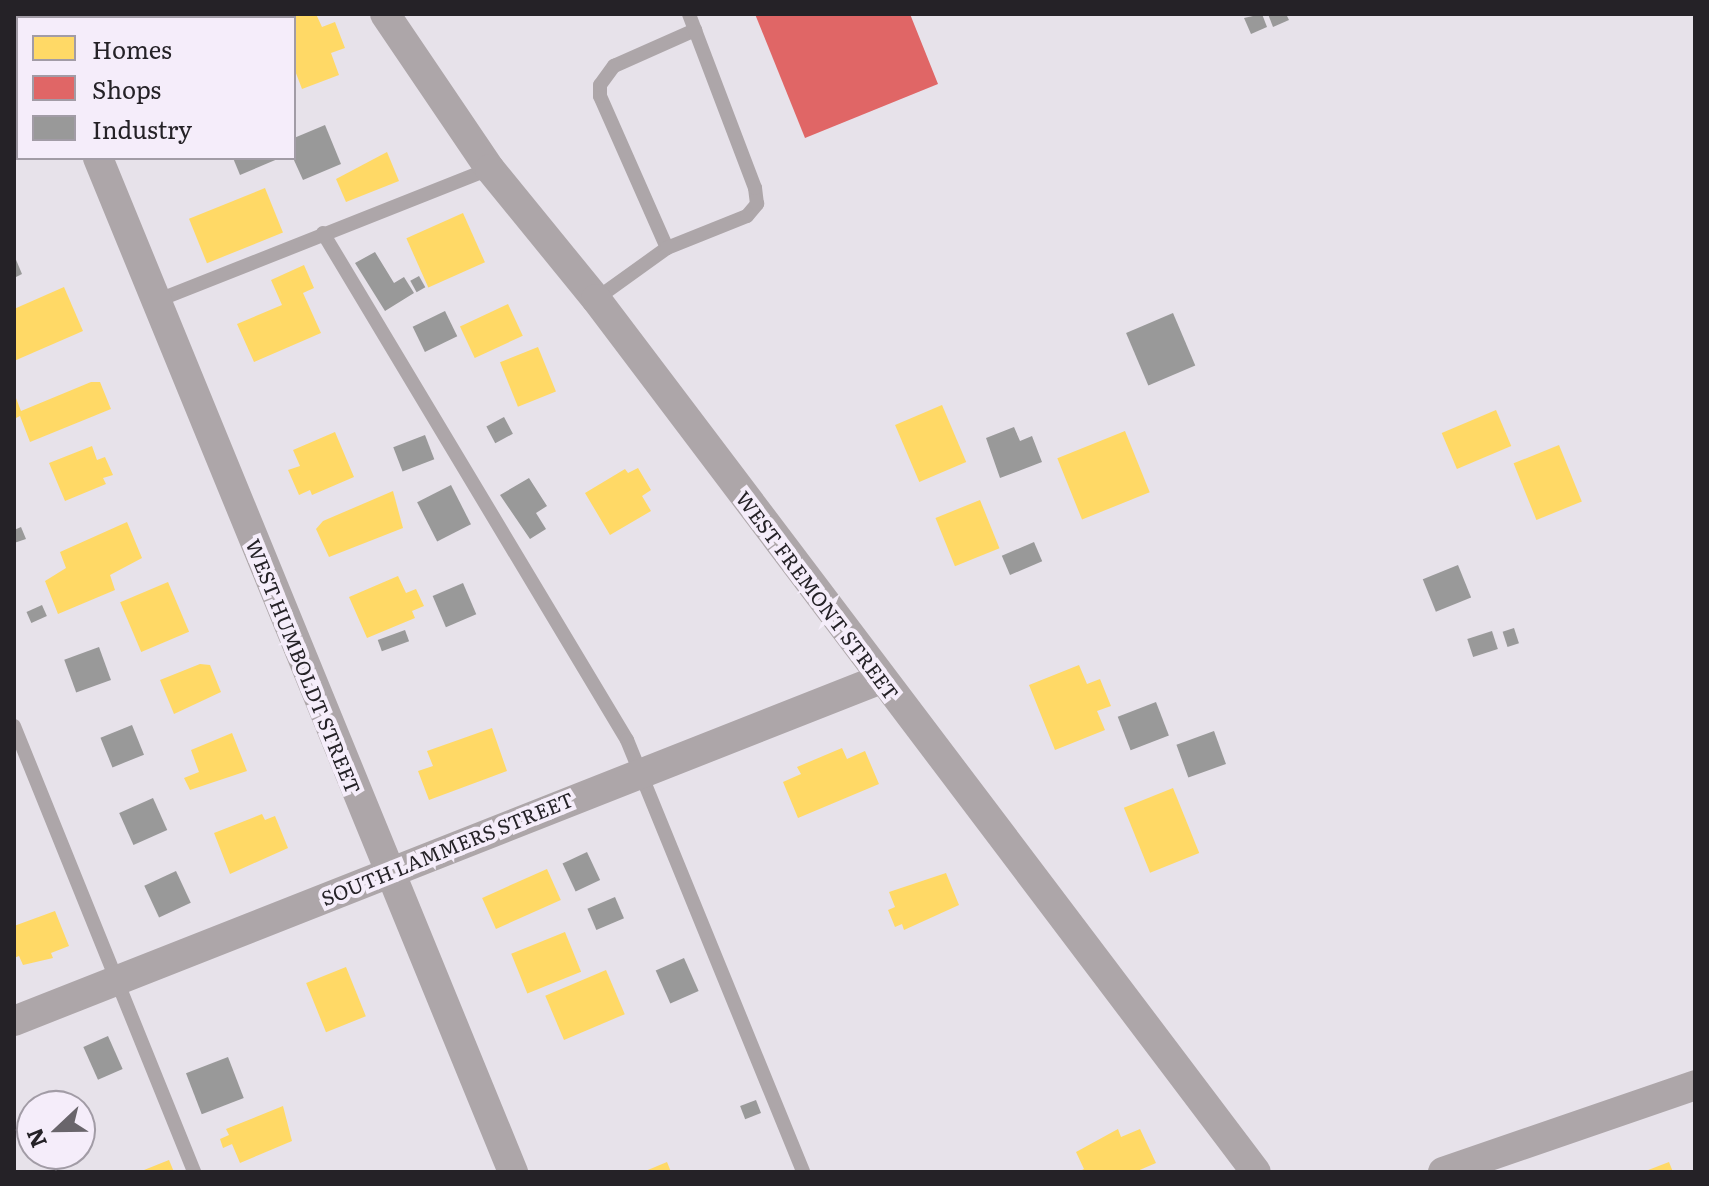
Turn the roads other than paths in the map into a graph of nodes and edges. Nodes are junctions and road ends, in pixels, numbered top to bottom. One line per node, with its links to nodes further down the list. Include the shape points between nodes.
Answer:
1 (385, 14): 5 (street, WEST FREMONT STREET)
2 (689, 14): 3 (lane)
3 (695, 30): 7 (lane, via 757,204 747,216); 7 (lane, via 614,66 600,85 600,96)
4 (99, 160): 9 (street, WEST HUMBOLDT STREET)
5 (490, 169): 6 (lane); 8 (street, WEST FREMONT STREET)
6 (323, 233): 9 (lane); 12 (lane, via 627,740)
7 (667, 248): 8 (lane)
8 (596, 299): 10 (street, WEST FREMONT STREET)
9 (156, 301): 13 (street, WEST HUMBOLDT STREET)
10 (881, 679): 12 (street, SOUTH LAMMERS STREET); 20 (street, WEST FREMONT STREET)
11 (14, 726): 14 (lane)
12 (640, 772): 13 (street, SOUTH LAMMERS STREET); 19 (lane)
13 (387, 871): 14 (street, SOUTH LAMMERS STREET); 18 (street, WEST HUMBOLDT STREET)
14 (116, 980): 15 (street, SOUTH LAMMERS STREET); 17 (lane)
15 (14, 1021)
16 (1695, 1085): 21 (street)
17 (194, 1172)
18 (513, 1172)
19 (803, 1172)
20 (1256, 1172)
21 (1443, 1172)

